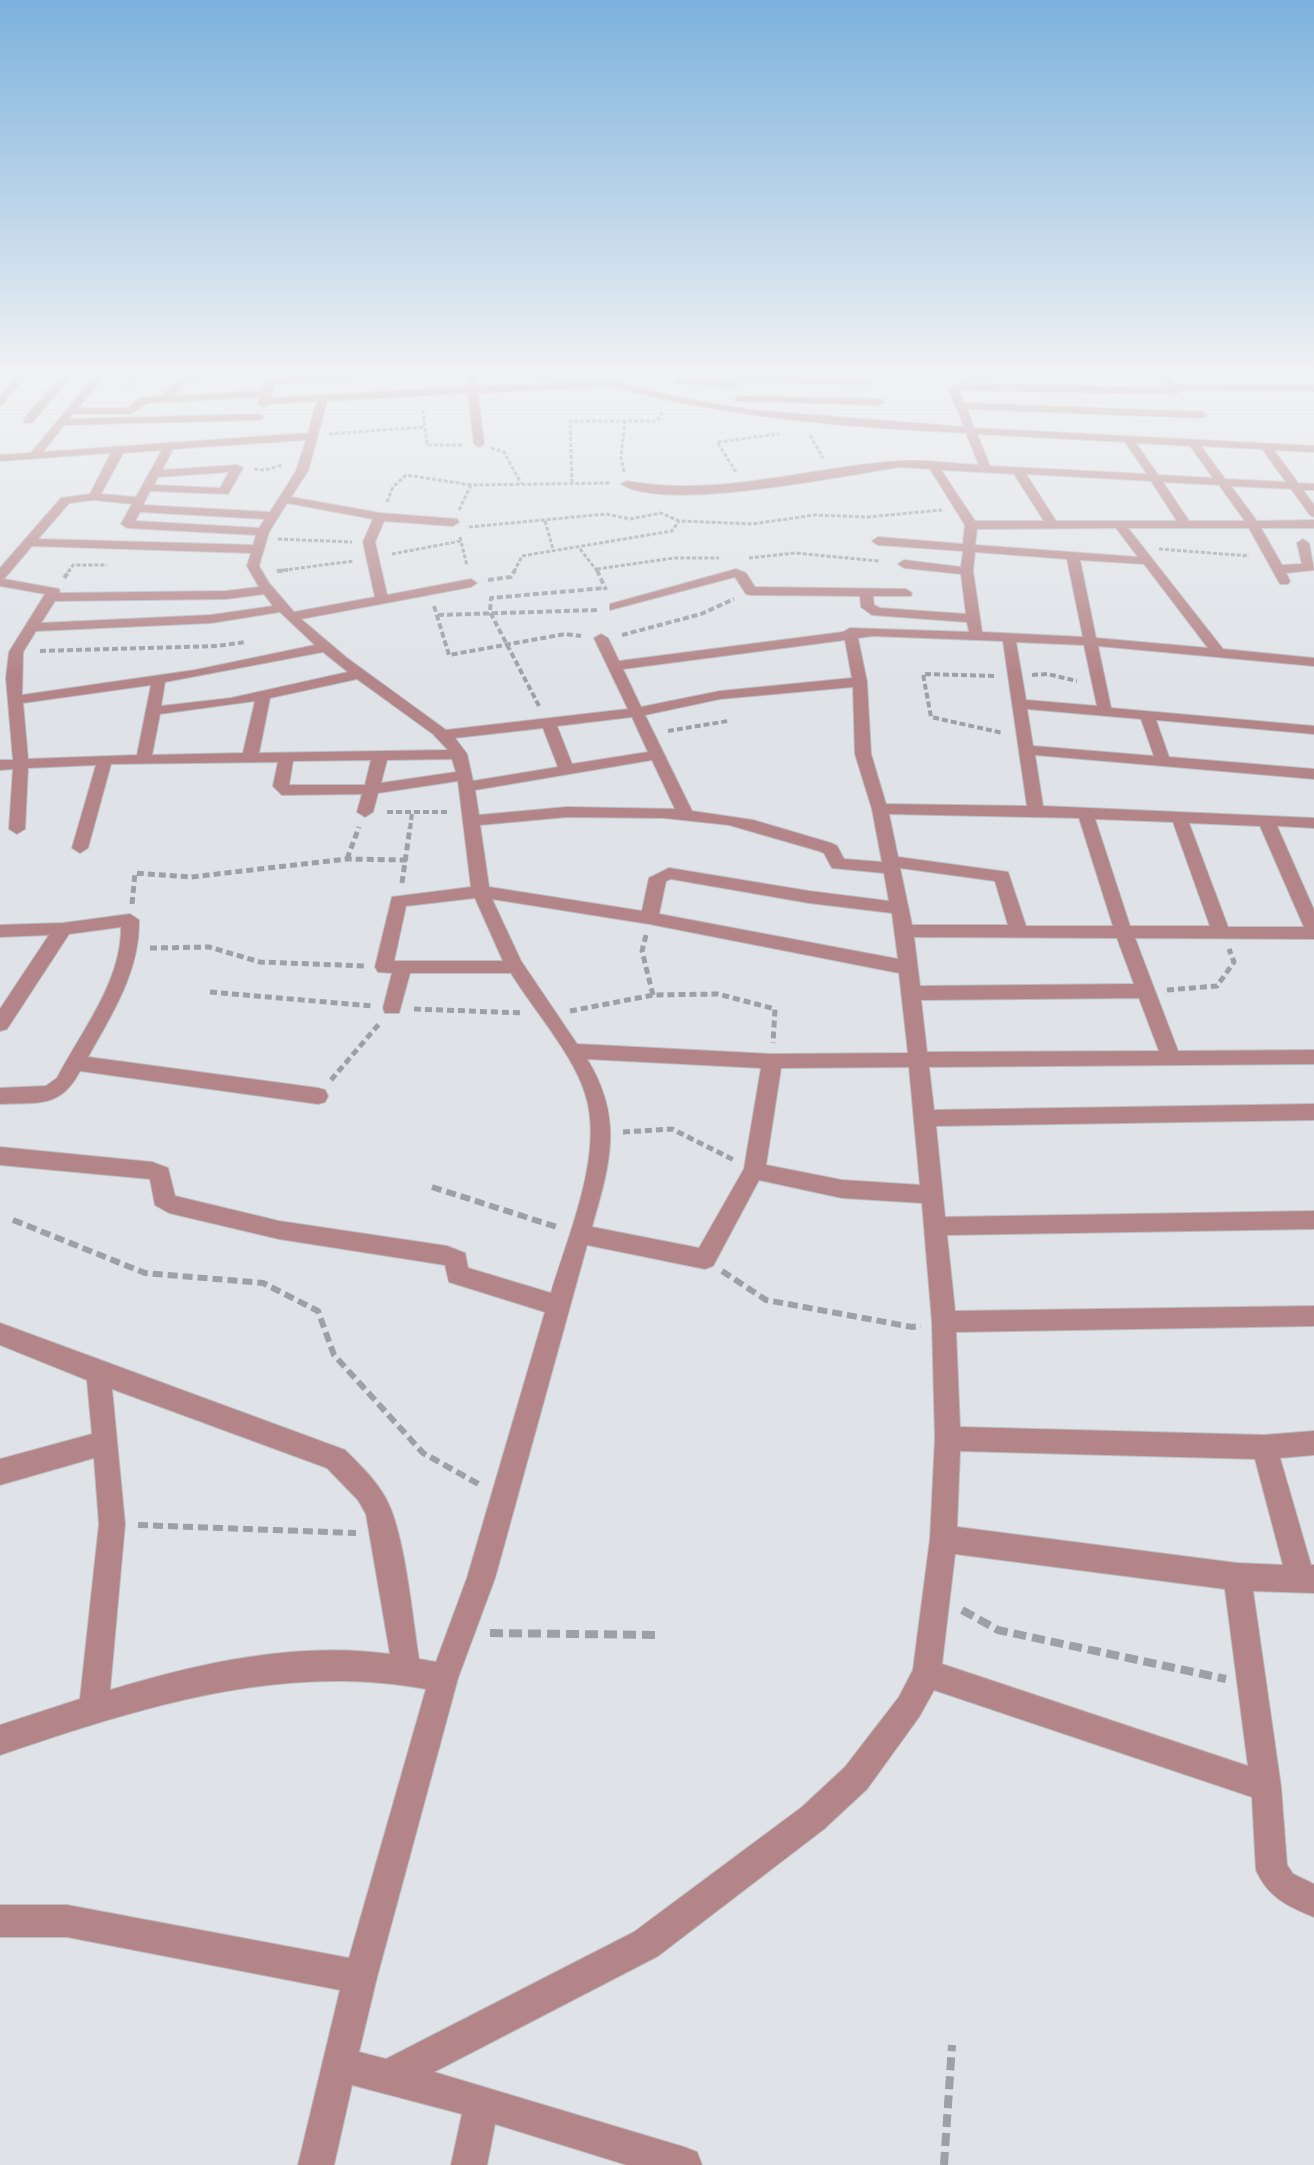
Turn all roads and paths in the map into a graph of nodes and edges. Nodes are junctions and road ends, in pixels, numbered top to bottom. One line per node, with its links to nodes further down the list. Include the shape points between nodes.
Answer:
1 (107, 473): 28 (street)
2 (168, 473): 15 (street)
3 (234, 473): 27 (street, via 224,492)
4 (300, 473): 29 (street)
5 (516, 473): 20 (path)
6 (572, 473): 21 (path)
7 (625, 473): 22 (path)
8 (737, 473): 25 (path)
9 (837, 473): 25 (street)
10 (937, 473): 17 (street)
11 (1010, 473): 16 (street)
12 (1152, 473): 18 (street)
13 (1214, 473): 19 (street)
14 (1284, 473): 24 (street)
15 (155, 474): 27 (street)
16 (1022, 476): 17 (street); 18 (street); 38 (street)
17 (939, 478): 31 (street)
18 (1155, 478): 19 (street); 39 (street)
19 (1220, 482): 24 (street); 40 (street)
20 (521, 483): 21 (path); 23 (path)
21 (572, 483): 22 (path)
22 (627, 484): 25 (street, via 678,492)
23 (471, 485): 34 (path, via 406,475 393,487); 42 (path)
24 (1292, 485): 26 (street); 32 (street)
25 (745, 486)
26 (1314, 487)
27 (149, 488): 30 (street)
28 (94, 497): 30 (street); 47 (street, via 65,500)
29 (286, 499): 33 (street); 34 (street)
30 (139, 505): 33 (street); 44 (street, via 126,522 130,526)
31 (960, 509): 36 (path, via 868,517 814,515 752,524); 43 (street)
32 (1314, 513)
33 (275, 516): 44 (street)
34 (380, 517): 42 (street); 48 (street)
35 (545, 521): 36 (path, via 661,513); 42 (path); 51 (path)
36 (679, 521): 52 (path, via 672,531)
37 (1118, 523): 38 (street); 39 (street); 54 (street)
38 (1052, 524): 43 (street)
39 (1185, 524): 40 (street)
40 (1253, 524): 41 (street); 45 (street)
41 (1314, 524)
42 (454, 525)
43 (971, 525): 53 (street)
44 (260, 540): 47 (street); 48 (path); 62 (street)
45 (1264, 540): 49 (street); 60 (street)
46 (878, 541): 53 (street)
47 (30, 542): 63 (street)
48 (369, 542): 56 (street)
49 (1279, 542)
50 (1304, 543): 60 (street, via 1310,567)
51 (553, 549): 52 (path); 64 (path, via 522,556 511,577)
52 (580, 549): 74 (path, via 605,588 491,598)
53 (970, 549): 55 (street); 61 (street)
54 (1139, 549): 57 (street); 60 (path, via 1193,549)
55 (1073, 556): 57 (street); 82 (street)
56 (371, 558): 62 (path); 64 (path, via 461,541); 71 (street)
57 (1148, 561): 87 (street)
58 (904, 564): 61 (street)
59 (118, 565): 69 (path, via 73,565)
60 (1279, 570)
61 (967, 571): 76 (street)
62 (256, 574): 65 (street)
63 (0, 579): 69 (street)
64 (471, 583): 71 (street)
65 (266, 590): 70 (street); 73 (street)
66 (751, 591): 67 (street); 72 (street, via 740,574 730,573); 80 (path, via 701,614)
67 (866, 592): 68 (street); 76 (street, via 868,607 877,612)
68 (906, 593)
69 (52, 594): 70 (street); 77 (street)
70 (226, 595): 75 (street)
71 (382, 599): 73 (street)
72 (615, 607): 74 (path)
73 (288, 612): 75 (street); 85 (street)
74 (490, 612): 84 (path); 84 (path, via 438,615 449,655)
75 (231, 618): 77 (street)
76 (973, 618): 79 (street)
77 (31, 627): 86 (street)
78 (850, 632): 79 (street); 89 (street); 93 (street)
79 (976, 637): 81 (street)
80 (601, 638): 84 (path, via 565,634); 89 (street)
81 (1009, 638): 82 (street); 91 (street)
82 (1089, 641): 87 (street); 94 (street)
83 (248, 642): 86 (path)
84 (509, 645): 103 (path)
85 (326, 647): 90 (street); 92 (street)
86 (16, 652): 96 (street)
87 (1219, 653): 88 (street)
88 (1314, 662)
89 (616, 666): 99 (street)
90 (359, 674): 95 (street); 105 (street)
91 (1016, 676): 94 (path, via 1047,674); 97 (street); 107 (path, via 923,674 931,717)
92 (159, 679): 96 (street); 98 (street)
93 (860, 682): 99 (street, via 727,694); 122 (street, via 863,754)
94 (1098, 685): 100 (street)
95 (263, 696): 98 (street); 112 (street)
96 (14, 700): 116 (street)
97 (1019, 704): 100 (street); 107 (street)
98 (152, 711): 113 (street)
99 (638, 712): 103 (street); 106 (street)
100 (1105, 712): 101 (street)
101 (1147, 715): 104 (street); 115 (street)
102 (728, 721): 106 (path)
103 (549, 725): 105 (street); 118 (street)
104 (1314, 730)
105 (443, 735): 108 (street)
106 (647, 735): 109 (street)
107 (1026, 744): 115 (street); 123 (street)
108 (459, 754): 110 (street); 120 (street)
109 (656, 755): 118 (street); 126 (street)
110 (380, 756): 111 (street); 121 (street)
111 (286, 757): 112 (street); 121 (street, via 284,791)
112 (250, 758): 113 (street)
113 (144, 759): 114 (street)
114 (105, 760): 116 (street); 132 (street)
115 (1163, 761): 119 (street)
116 (21, 763): 117 (street); 131 (street)
117 (0, 765)
118 (567, 771): 120 (street)
119 (1314, 774)
120 (464, 781): 121 (street); 127 (street)
121 (373, 789): 124 (street)
122 (880, 809): 123 (street); 134 (street)
123 (1036, 811): 125 (street)
124 (365, 812): 133 (path)
125 (1085, 812): 128 (street); 145 (street)
126 (686, 815): 127 (street, via 584,810); 134 (street, via 731,820 825,847 838,864)
127 (469, 817): 133 (path, via 412,813 407,860); 135 (street)
128 (1179, 817): 129 (street); 144 (street)
129 (1266, 820): 130 (street); 142 (street)
130 (1314, 823)
131 (17, 829)
132 (80, 848)
133 (347, 859): 138 (path, via 191,877 135,873)
134 (891, 864): 136 (street); 143 (street, via 1002,876)
135 (481, 892): 137 (street); 147 (street, via 398,901); 148 (street)
136 (899, 908): 137 (street, via 669,873 658,878); 141 (street)
137 (649, 918): 149 (street); 153 (path, via 642,951)
138 (130, 920): 139 (street); 146 (street)
139 (63, 929): 140 (street); 156 (street)
140 (0, 931)
141 (904, 931): 143 (street); 149 (street)
142 (1314, 931): 144 (street)
143 (1019, 933): 145 (street)
144 (1221, 933): 145 (street); 150 (path, via 1234,962 1217,986)
145 (1124, 934): 150 (street)
146 (129, 948): 147 (path, via 209,947 260,962); 162 (street)
147 (394, 967): 148 (street); 154 (street)
148 (518, 967): 155 (street)
149 (909, 968): 152 (street)
150 (1146, 991): 152 (street); 158 (street)
151 (210, 992): 154 (path)
152 (912, 993): 161 (street)
153 (653, 995): 155 (path); 160 (path, via 718,994 775,1009)
154 (392, 1008): 155 (path); 164 (path)
155 (548, 1014): 157 (street)
156 (0, 1024)
157 (573, 1051): 160 (street); 167 (street, via 597,1099)
158 (1171, 1057): 159 (street); 161 (street)
159 (1314, 1057)
160 (772, 1061): 161 (street); 169 (street)
161 (918, 1061): 166 (street)
162 (74, 1063): 163 (street, via 57,1092); 164 (street)
163 (0, 1096)
164 (318, 1096)
165 (1314, 1112): 166 (street)
166 (925, 1118): 171 (street)
167 (602, 1133): 169 (path, via 672,1129); 175 (street)
168 (0, 1156): 177 (street, via 152,1171 160,1174 163,1199 169,1204 279,1230 447,1256 457,1260 457,1275)
169 (754, 1170): 171 (street, via 843,1191); 176 (street)
170 (432, 1187): 175 (path)
171 (932, 1194): 174 (street)
172 (13, 1220): 187 (path, via 145,1273 263,1283 318,1311 334,1355 423,1453)
173 (1314, 1220): 174 (street)
174 (937, 1226): 179 (street)
175 (580, 1234): 176 (street); 177 (street)
176 (705, 1259): 179 (path, via 766,1300 912,1327)
177 (558, 1305): 187 (street)
178 (1314, 1316): 179 (street)
179 (944, 1322): 182 (street)
180 (0, 1334): 181 (street)
181 (98, 1373): 183 (street); 189 (street, via 336,1459 367,1491)
182 (948, 1439): 185 (street); 190 (street)
183 (106, 1443): 186 (street); 188 (street)
184 (1314, 1443): 185 (street)
185 (1264, 1447): 192 (street)
186 (0, 1472)
187 (504, 1498): 194 (street)
188 (112, 1524): 189 (path); 200 (street)
189 (385, 1534): 196 (street)
190 (943, 1539): 191 (street); 193 (street)
191 (1237, 1577): 192 (street); 199 (street)
192 (1308, 1579)
193 (937, 1595): 197 (street); 199 (path, via 998,1630)
194 (461, 1633): 195 (path); 198 (street)
195 (657, 1635)
196 (407, 1672): 198 (street); 200 (street, via 367,1666 253,1670)
197 (927, 1673): 202 (street); 208 (street, via 909,1707 856,1778 708,1899 646,1944)
198 (444, 1678): 205 (street)
199 (1250, 1685): 202 (street)
200 (94, 1708): 201 (street)
201 (0, 1740)
202 (1266, 1787): 203 (street, via 1272,1870 1282,1885)
203 (1314, 1901)
204 (0, 1921): 205 (street, via 79,1922)
205 (360, 1977): 207 (street)
206 (952, 2045): 213 (path)
207 (339, 2064): 208 (street); 210 (street)
208 (388, 2077): 209 (street)
209 (482, 2102): 211 (street); 212 (street)
210 (316, 2165)
211 (469, 2165)
212 (684, 2165)
213 (944, 2165)

